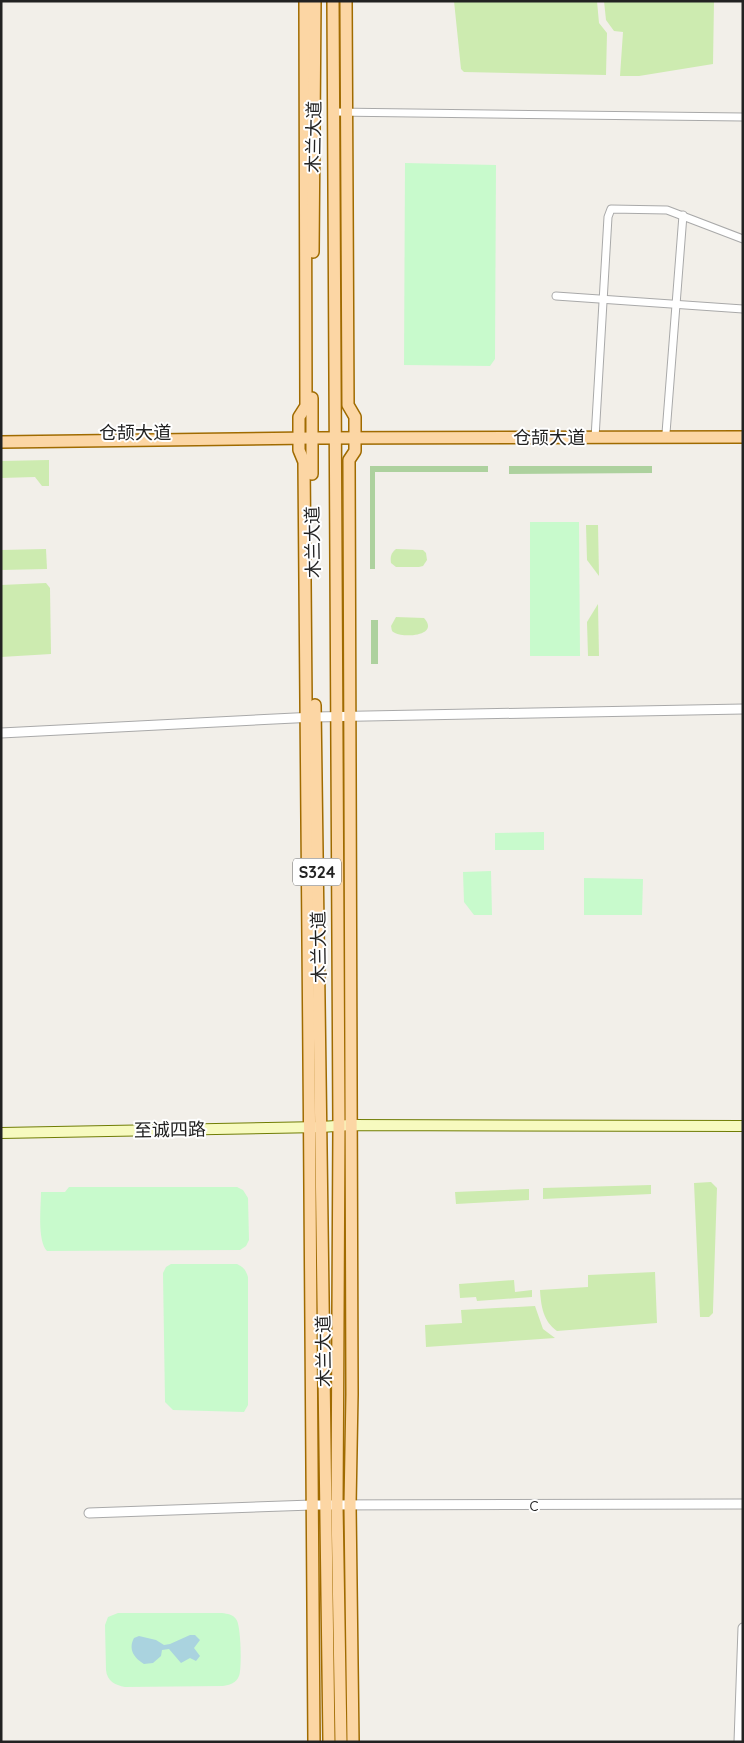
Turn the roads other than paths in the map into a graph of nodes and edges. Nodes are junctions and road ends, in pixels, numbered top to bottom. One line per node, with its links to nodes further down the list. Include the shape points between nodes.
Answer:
1 (305, 1): 17 (main road, via 306,406 299,417)
2 (315, 1): 18 (main road, 木兰大道 / S324)
3 (333, 1): 5 (main road, 木兰大道 / S324)
4 (346, 1): 6 (main road)
5 (334, 112): 6 (street); 19 (main road, 木兰大道 / S324)
6 (347, 112): 7 (street); 20 (main road, via 348,405 356,417)
7 (743, 117)
8 (683, 215): 9 (street); 11 (street, via 667,210 611,209); 12 (street)
9 (743, 239)
10 (556, 296): 11 (street)
11 (603, 299): 12 (street); 21 (street)
12 (676, 304): 13 (street); 14 (street)
13 (743, 309)
14 (666, 433): 15 (main road, 仓颉大道); 21 (main road, 仓颉大道)
15 (743, 433)
16 (1, 434): 17 (main road, 仓颉大道)
17 (299, 435): 18 (main road, 仓颉大道); 23 (main road, 仓颉大道); 26 (main road, via 299,450 304,462)
18 (312, 435): 19 (main road, 仓颉大道); 26 (main road, 木兰大道 / S324)
19 (336, 435): 20 (main road, 仓颉大道); 27 (main road, 木兰大道 / S324)
20 (355, 435): 21 (main road, 仓颉大道); 25 (main road, via 355,451 349,460)
21 (595, 435): 22 (main road, 仓颉大道)
22 (743, 437)
23 (1, 442)
24 (743, 709): 25 (street)
25 (350, 716): 27 (street); 29 (main road)
26 (311, 717): 27 (street); 28 (street); 31 (main road, 木兰大道 / S324); 32 (main road)
27 (336, 717): 29 (main road, 木兰大道 / S324)
28 (1, 733)
29 (345, 1126): 30 (main road, 至诚四路); 31 (main road, 至诚四路); 36 (main road, 木兰大道 / S324); 37 (main road, via 352,1384)
30 (743, 1126)
31 (321, 1127): 32 (main road, 至诚四路); 36 (main road, 木兰大道 / S324)
32 (308, 1128): 33 (main road, 至诚四路); 35 (main road)
33 (1, 1133)
34 (743, 1504): 37 (street, c)
35 (312, 1505): 36 (street, c); 38 (street, c); 40 (main road)
36 (332, 1505): 37 (street, c); 41 (main road, 木兰大道 / S324); 42 (main road, 木兰大道 / S324)
37 (350, 1505): 43 (main road)
38 (89, 1513)
39 (743, 1628): 44 (street)
40 (314, 1742)
41 (329, 1742)
42 (340, 1742)
43 (353, 1742)
44 (739, 1742)

